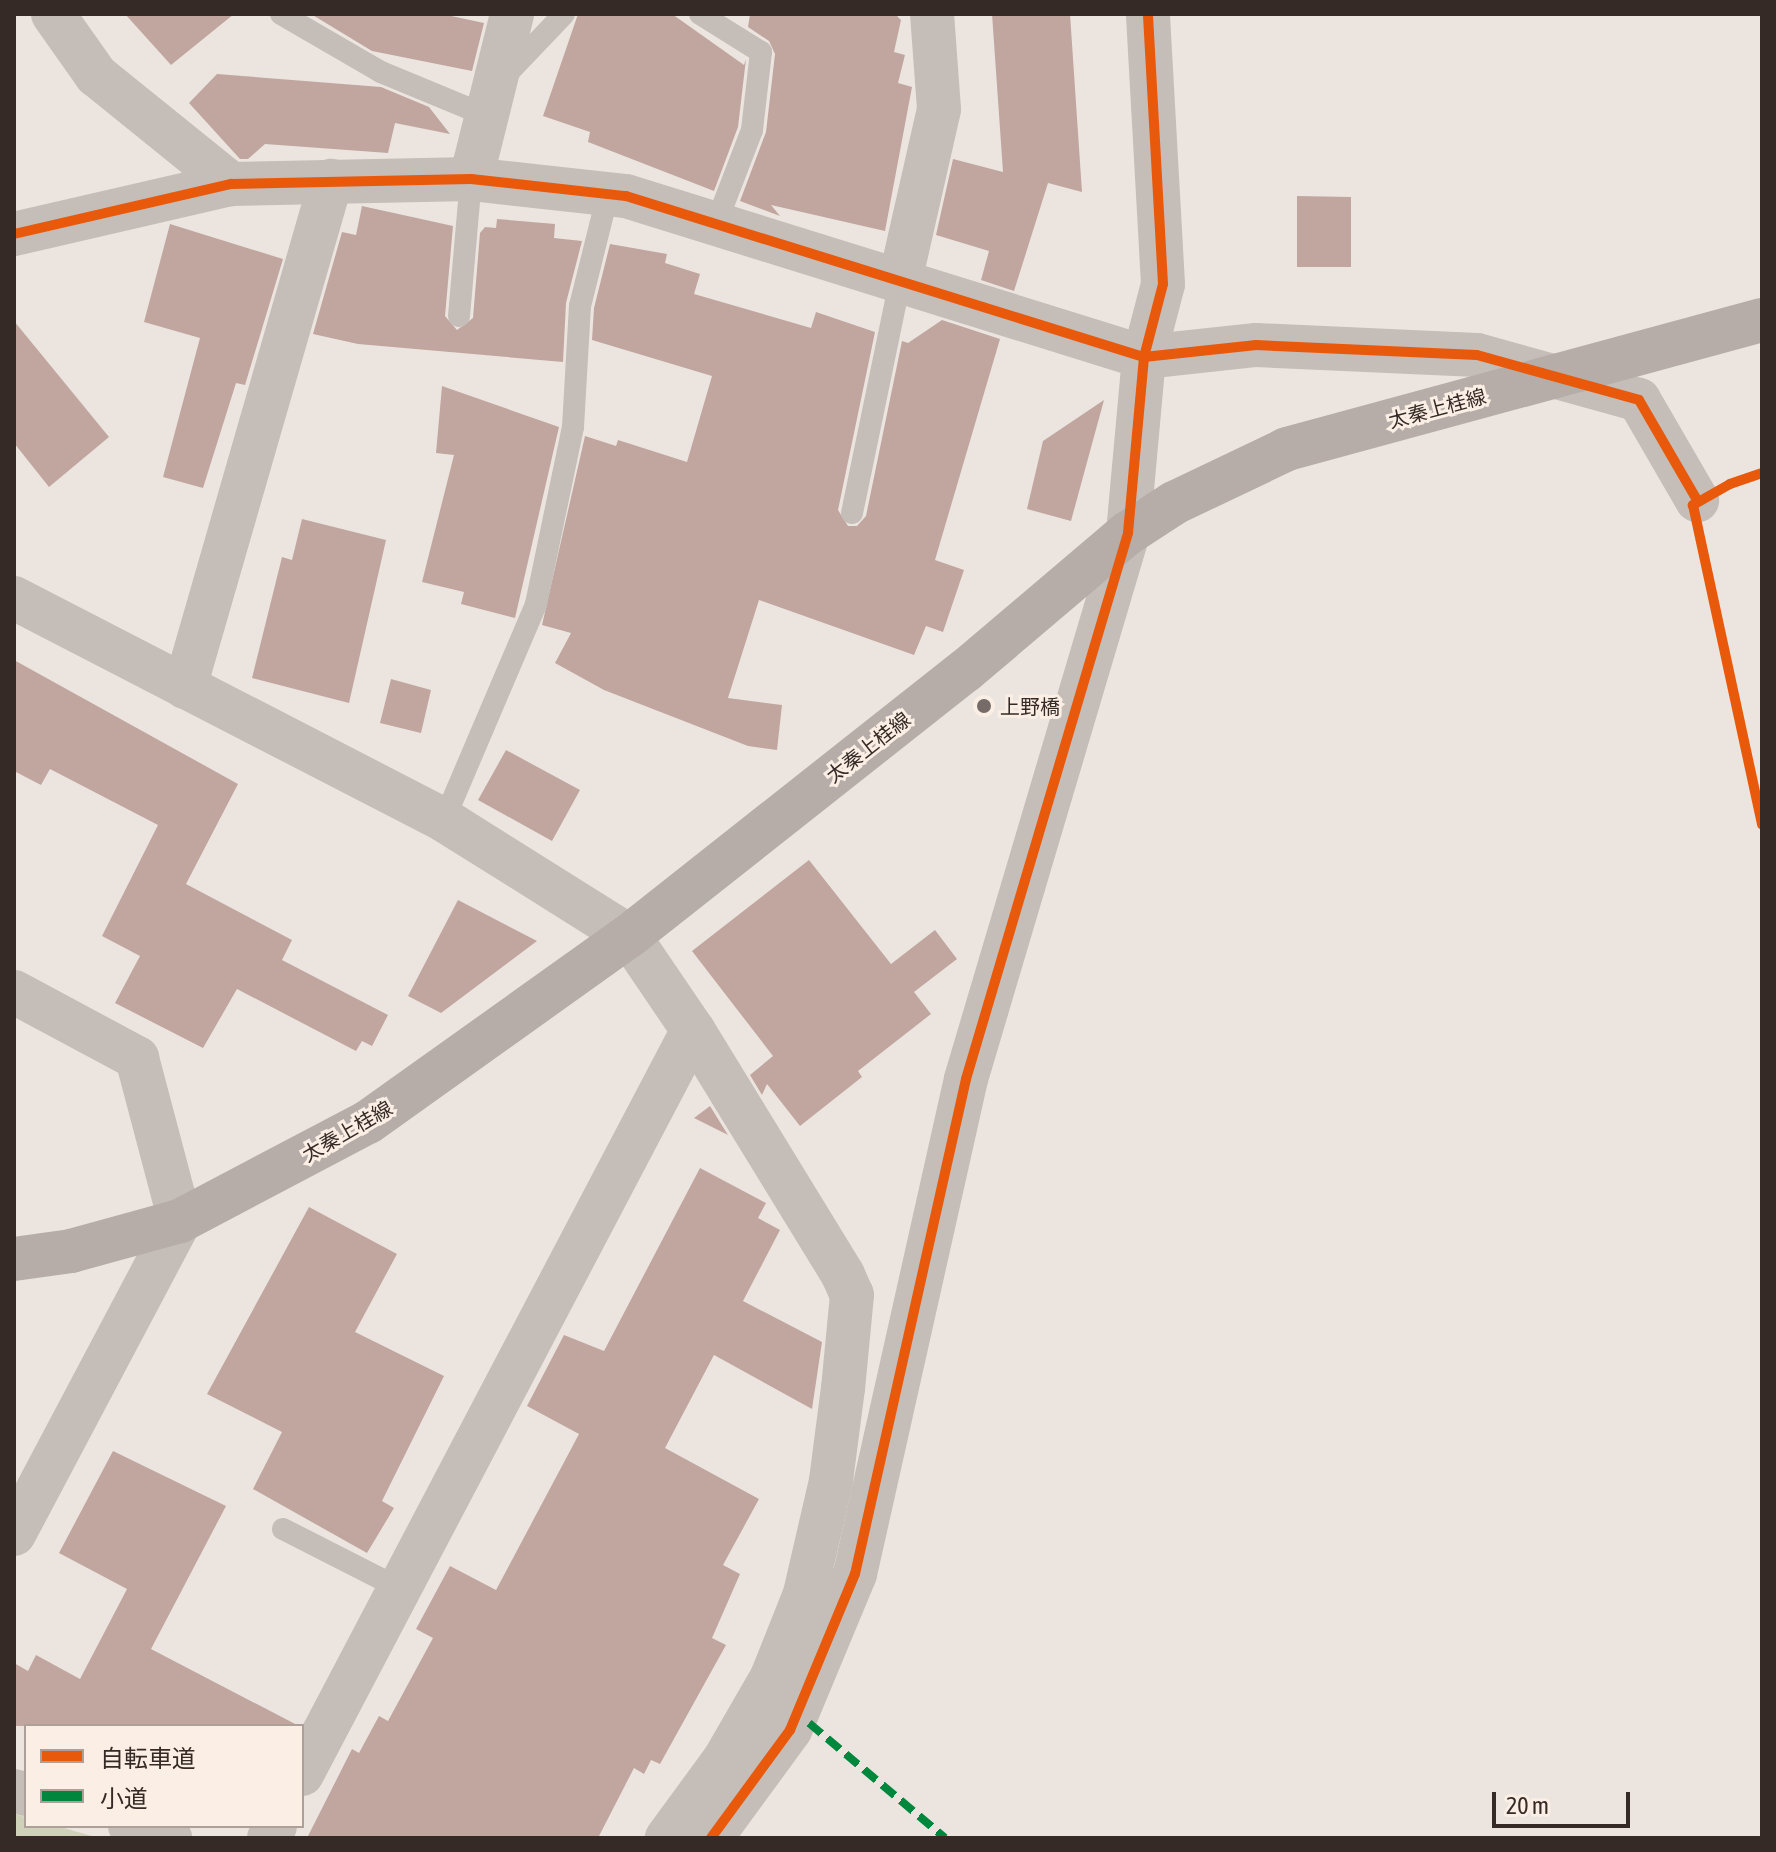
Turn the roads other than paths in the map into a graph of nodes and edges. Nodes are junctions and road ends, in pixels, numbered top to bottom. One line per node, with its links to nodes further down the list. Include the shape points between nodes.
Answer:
1 (53, 14): 11 (street, via 96,75)
2 (281, 14): 8 (lane, via 381,72)
3 (512, 14): 8 (street)
4 (564, 14): 8 (lane)
5 (700, 14): 13 (lane, via 761,52 752,130)
6 (932, 14): 15 (street, via 939,109)
7 (1148, 14): 18 (street, via 1163,284)
8 (490, 101): 9 (street)
9 (471, 179): 10 (street); 12 (street); 16 (lane)
10 (331, 181): 11 (street); 23 (street)
11 (231, 184): 14 (street)
12 (608, 194): 13 (street); 24 (lane, via 580,306 573,427 536,604)
13 (716, 224): 15 (street)
14 (14, 234)
15 (900, 281): 18 (street); 20 (lane)
16 (459, 316)
17 (1762, 320): 21 (main road, 太秦上桂線, bridge, via 1287,449 1174,503)
18 (1144, 357): 19 (street, via 1256,345 1477,355 1639,400); 21 (street)
19 (1697, 500)
20 (852, 513)
21 (1128, 533): 25 (main road, 太秦上桂線, via 965,671); 35 (street, via 966,1079 855,1574 790,1730)
22 (14, 598): 23 (street)
23 (185, 687): 24 (street)
24 (444, 820): 25 (street)
25 (629, 936): 27 (street); 28 (main road, 太秦上桂線, via 368,1122)
26 (14, 992): 28 (street, via 137,1058)
27 (693, 1030): 32 (street); 34 (street, via 852,1295 831,1481 805,1594 772,1677 724,1760)
28 (180, 1221): 29 (main road, 太秦上桂線, via 71,1251); 31 (street)
29 (14, 1259)
30 (283, 1529): 32 (lane)
31 (14, 1534)
32 (399, 1588): 33 (street)
33 (304, 1770)
34 (667, 1838)
35 (711, 1838)

